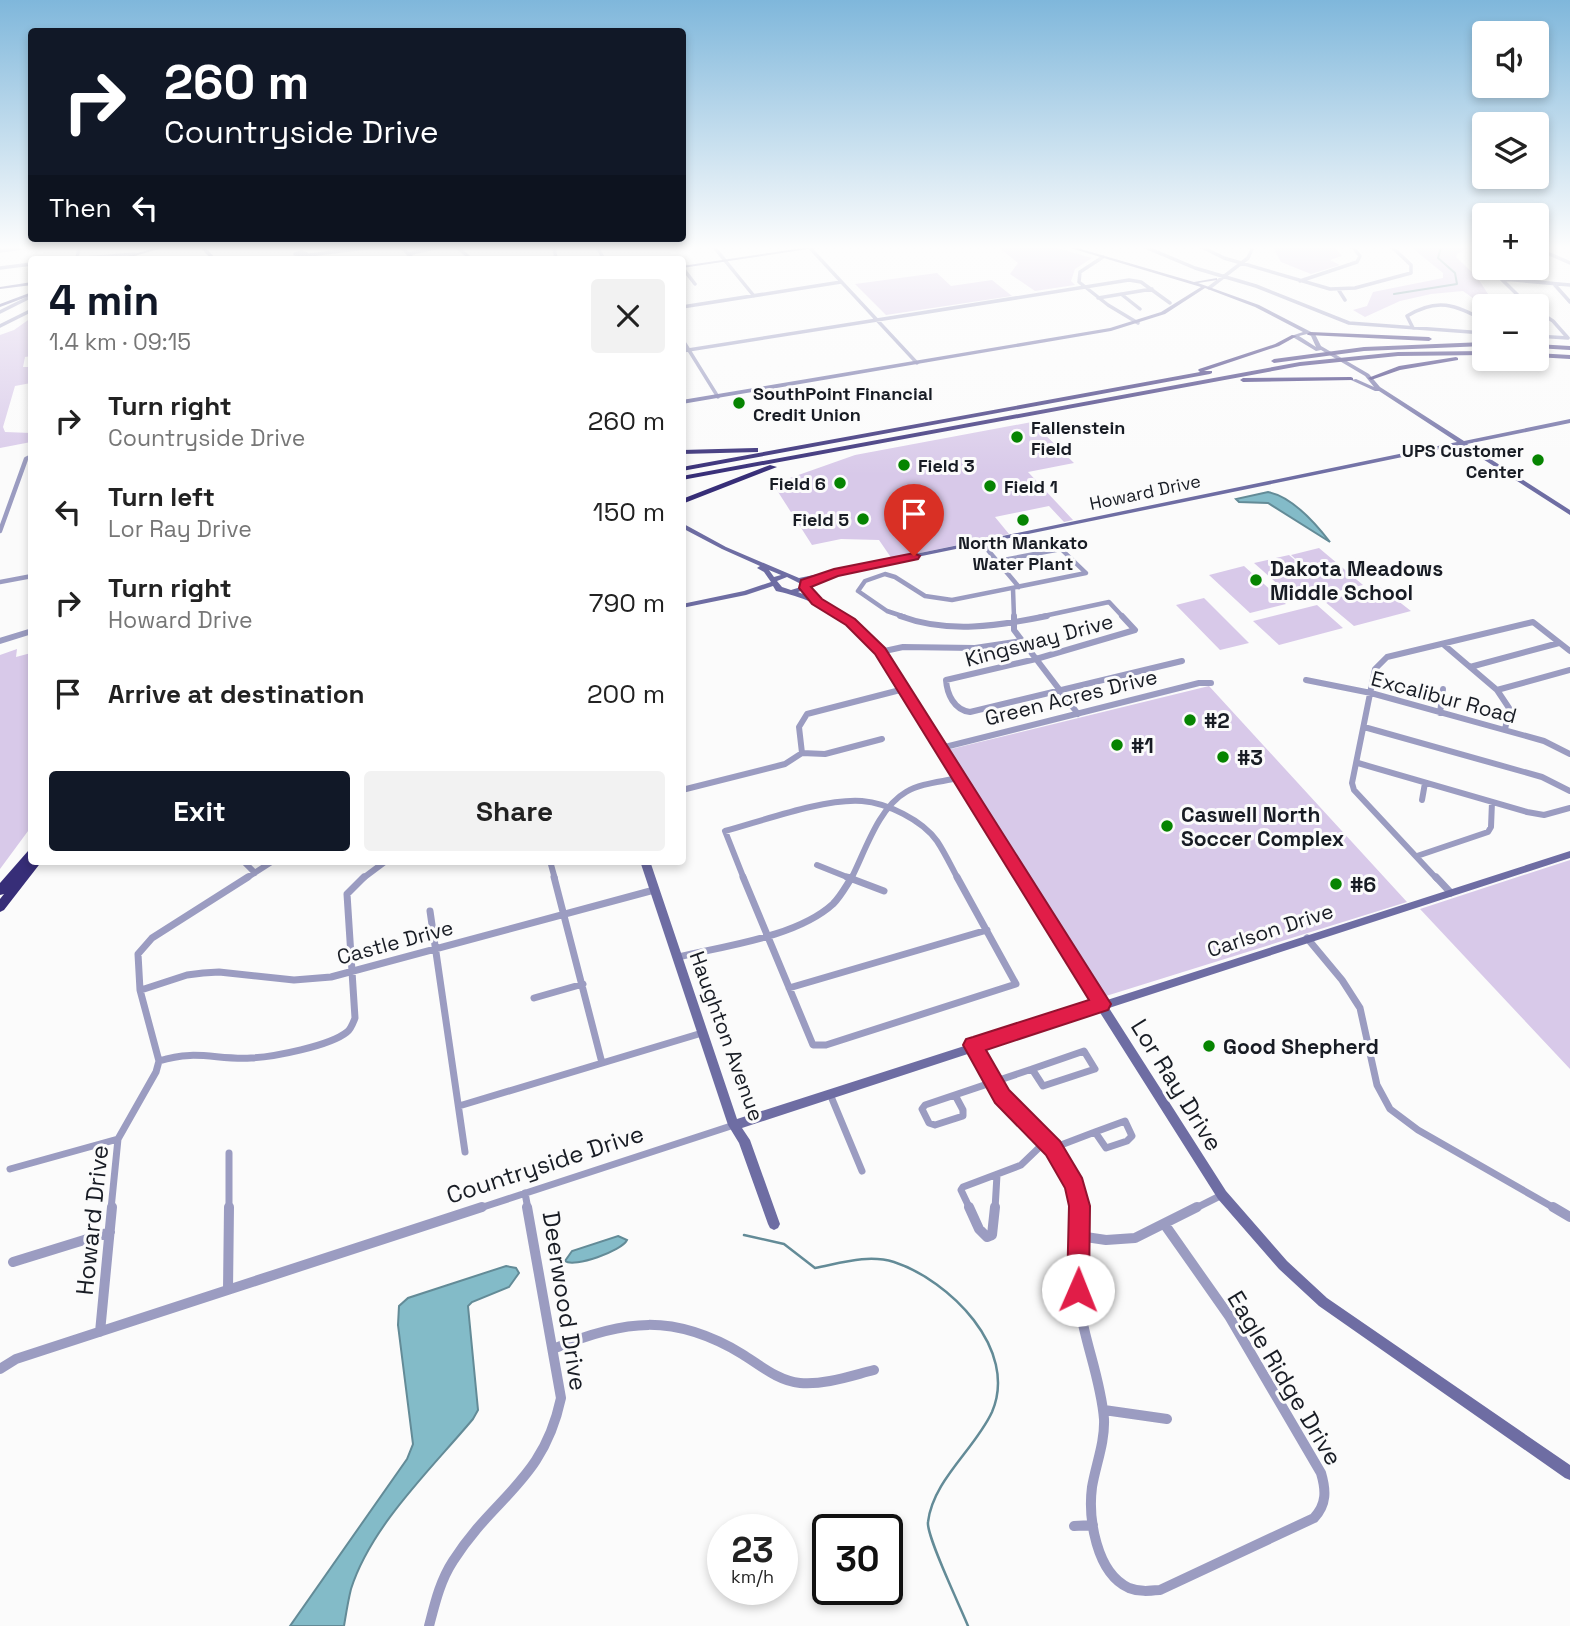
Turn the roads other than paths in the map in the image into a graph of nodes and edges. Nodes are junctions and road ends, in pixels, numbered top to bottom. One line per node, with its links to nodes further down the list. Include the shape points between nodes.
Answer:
1 (859, 323): 22 (street)
2 (880, 323): 27 (street)
3 (1139, 323): 27 (street)
4 (1280, 323): 12 (street)
5 (1288, 323): 11 (street)
6 (1349, 323): 9 (street)
7 (1410, 323): 9 (street)
8 (1555, 323): 14 (street)
9 (1413, 328): 10 (street)
10 (1472, 332)
11 (1309, 334): 12 (street); 15 (highway); 18 (street, via 1314,337)
12 (1294, 335): 18 (street); 31 (highway, via 1277,345)
13 (1549, 337): 14 (street)
14 (1569, 338)
15 (1472, 342)
16 (1472, 343): 31 (highway, via 1339,351)
17 (686, 344): 22 (street)
18 (1313, 345): 28 (street)
19 (1549, 347): 20 (highway)
20 (1570, 348)
21 (686, 350): 22 (street)
22 (690, 350): 32 (street)
23 (1472, 355): 31 (highway, via 1398,354 1334,360)
24 (1549, 356): 26 (highway)
25 (1472, 357): 29 (highway, via 1412,365)
26 (1570, 357)
27 (917, 363): 32 (street)
28 (1348, 368): 29 (street); 30 (street)
29 (1370, 378): 30 (street); 36 (street, via 1378,388)
30 (1352, 379): 31 (highway); 36 (street, via 1387,394)
31 (1158, 385): 35 (highway); 37 (highway)
32 (718, 397): 33 (street)
33 (686, 401)
34 (1570, 421): 36 (street, Howard Drive)
35 (841, 440): 38 (highway); 40 (highway)
36 (1462, 442): 43 (street); 47 (street, Howard Drive)
37 (822, 452): 41 (highway); 42 (highway)
38 (686, 453)
39 (28, 458): 45 (street)
40 (686, 468)
41 (686, 477)
42 (686, 500)
43 (1570, 513)
44 (686, 527): 49 (street)
45 (0, 531)
46 (686, 534): 49 (street)
47 (981, 542): 48 (street); 53 (street, Howard Drive)
48 (998, 561): 55 (street); 55 (street, Kingsway Drive, via 1061,549 1086,573)
49 (752, 562): 50 (street); 54 (street)
50 (787, 575): 53 (street); 54 (street)
51 (28, 577): 52 (street)
52 (0, 582)
53 (804, 583): 56 (street, Howard Drive); 57 (street, Lor Ray Drive)
54 (775, 584): 56 (street, Lor Ray Drive); 58 (street, via 750,595)
55 (1016, 588): 59 (street); 59 (street, Kingsway Drive, via 943,600 885,574 865,581 858,591 892,614 929,627 966,629)
56 (791, 592): 57 (street, Lor Ray Drive)
57 (817, 601): 66 (street, Lor Ray Drive, via 850,622)
58 (686, 605)
59 (1013, 621): 62 (street); 67 (street, Kingsway Drive, via 1109,602 1135,630)
60 (28, 632): 61 (street)
61 (0, 641)
62 (1022, 641): 66 (street); 67 (street)
63 (1559, 643): 64 (street, via 1532,622); 65 (street); 69 (street)
64 (1443, 644): 69 (street); 77 (street, via 1387,657 1375,669)
65 (1570, 651)
66 (880, 652): 73 (street, Lor Ray Drive)
67 (1036, 659): 75 (street); 75 (street, Kingsway Drive, via 946,680 947,694 966,712)
68 (1182, 661): 75 (street, Kingsway Drive)
69 (1469, 667): 76 (street)
70 (1570, 670): 76 (street)
71 (1306, 680): 77 (street, Excalibur Road)
72 (1211, 683): 79 (street, Green Acres Drive)
73 (904, 689): 83 (street, Lor Ray Drive); 84 (street, via 807,714 799,727)
74 (1443, 689): 78 (street)
75 (1061, 690): 79 (street)
76 (1497, 690): 81 (street, via 1509,708)
77 (1371, 694): 78 (street, Excalibur Road); 80 (street)
78 (1440, 713): 81 (street, Excalibur Road)
79 (1078, 714): 83 (street, Green Acres Drive)
80 (1364, 727): 86 (street); 90 (street, via 1542,777)
81 (1505, 730): 85 (street, Excalibur Road)
82 (882, 740): 84 (street, via 825,754)
83 (941, 748): 87 (street, Lor Ray Drive)
84 (802, 753): 89 (street, via 785,764)
85 (1570, 754)
86 (1358, 763): 88 (street); 96 (street, via 1354,790)
87 (958, 778): 94 (street, via 902,794); 124 (street, Lor Ray Drive)
88 (1425, 783): 91 (street); 92 (street)
89 (686, 789)
90 (1570, 791)
91 (1422, 800)
92 (1492, 802): 93 (street, via 1544,815); 96 (street, via 1488,832)
93 (1570, 808)
94 (889, 810): 106 (street); 114 (street, via 917,822 936,840); 115 (street, via 861,801 837,802 725,831)
95 (1570, 854): 110 (street, Carlson Drive)
96 (1417, 856): 110 (street)
97 (28, 859): 108 (highway)
98 (817, 864): 106 (street)
99 (34, 865): 111 (highway)
100 (247, 865): 105 (street)
101 (267, 865): 105 (street)
102 (381, 865): 119 (street, via 347,894)
103 (552, 865): 113 (street)
104 (646, 865): 107 (street, Haughton Avenue)
105 (255, 873): 122 (street, via 152,937 138,954)
106 (851, 878): 109 (street); 115 (street, via 822,912)
107 (654, 890): 113 (street, Castle Drive); 118 (street, Haughton Avenue)
108 (0, 891)
109 (884, 891)
110 (1451, 893): 116 (street, Carlson Drive)
111 (0, 907)
112 (430, 911): 117 (street)
113 (565, 915): 117 (street, Castle Drive); 120 (street)
114 (987, 930): 121 (street); 121 (street, via 1016,985 826,1045 813,1045 807,1037)
115 (766, 933): 118 (street); 121 (street)
116 (1307, 938): 124 (street, Carlson Drive); 145 (street, via 1360,1008 1377,1085 1390,1109 1418,1130)
117 (436, 949): 119 (street, Castle Drive); 133 (street)
118 (678, 957): 125 (street, Haughton Avenue)
119 (354, 971): 122 (street, Castle Drive, via 294,980 203,973); 127 (street, via 355,1018 340,1036 253,1058 192,1052)
120 (583, 984): 123 (street); 128 (street)
121 (789, 988)
122 (141, 990): 127 (street)
123 (534, 998)
124 (1102, 1004): 126 (street, Countryside Drive); 144 (street, Lor Ray Drive)
125 (702, 1033): 128 (street); 134 (street, Haughton Avenue)
126 (973, 1045): 130 (street, Eagle Ridge Drive); 131 (street, Countryside Drive)
127 (159, 1061): 136 (street, Howard Drive)
128 (602, 1063): 133 (street)
129 (1032, 1068): 129 (street, via 1043,1086 1095,1069 1084,1051); 130 (street)
130 (992, 1082): 132 (street); 137 (street, Eagle Ridge Drive)
131 (829, 1092): 134 (street, Countryside Drive); 141 (street)
132 (956, 1095): 132 (street, via 923,1106 929,1123 963,1116)
133 (459, 1106): 138 (street)
134 (734, 1125): 143 (street, Countryside Drive); 146 (street, Haughton Avenue, via 744,1140)
135 (1095, 1132): 137 (street)
136 (118, 1139): 140 (street); 148 (street, Howard Drive)
137 (1050, 1144): 142 (street); 149 (street, Eagle Ridge Drive, via 1078,1194)
138 (465, 1152)
139 (229, 1153): 151 (street)
140 (10, 1169)
141 (862, 1171)
142 (997, 1175): 142 (street, via 961,1190 987,1237 994,1230)
143 (525, 1193): 151 (street, Countryside Drive); 153 (street, Deerwood Drive)
144 (1222, 1195): 147 (street); 158 (street, Lor Ray Drive, via 1283,1265 1323,1302)
145 (1570, 1217)
146 (774, 1224)
147 (1165, 1226): 149 (street, via 1122,1240); 159 (street, Eagle Ridge Drive, via 1229,1316 1321,1473 1326,1495 1314,1518 1151,1593 1131,1590 1114,1577)
148 (110, 1232): 150 (street); 152 (street, Howard Drive)
149 (1079, 1236): 156 (street, Eagle Ridge Drive, via 1080,1304)
150 (13, 1262)
151 (228, 1290): 152 (street, Countryside Drive)
152 (100, 1332): 154 (street, Countryside Drive)
153 (553, 1349): 155 (street, via 608,1328 644,1322 679,1325 710,1336 797,1383 830,1381); 161 (street, Deerwood Drive, via 561,1398 553,1437 523,1481 454,1558)
154 (1, 1368)
155 (874, 1370)
156 (1104, 1410): 157 (street); 159 (street, Eagle Ridge Drive, via 1104,1438 1092,1489)
157 (1167, 1419)
158 (1570, 1473)
159 (1093, 1525): 160 (street)
160 (1074, 1527)
161 (429, 1626)

